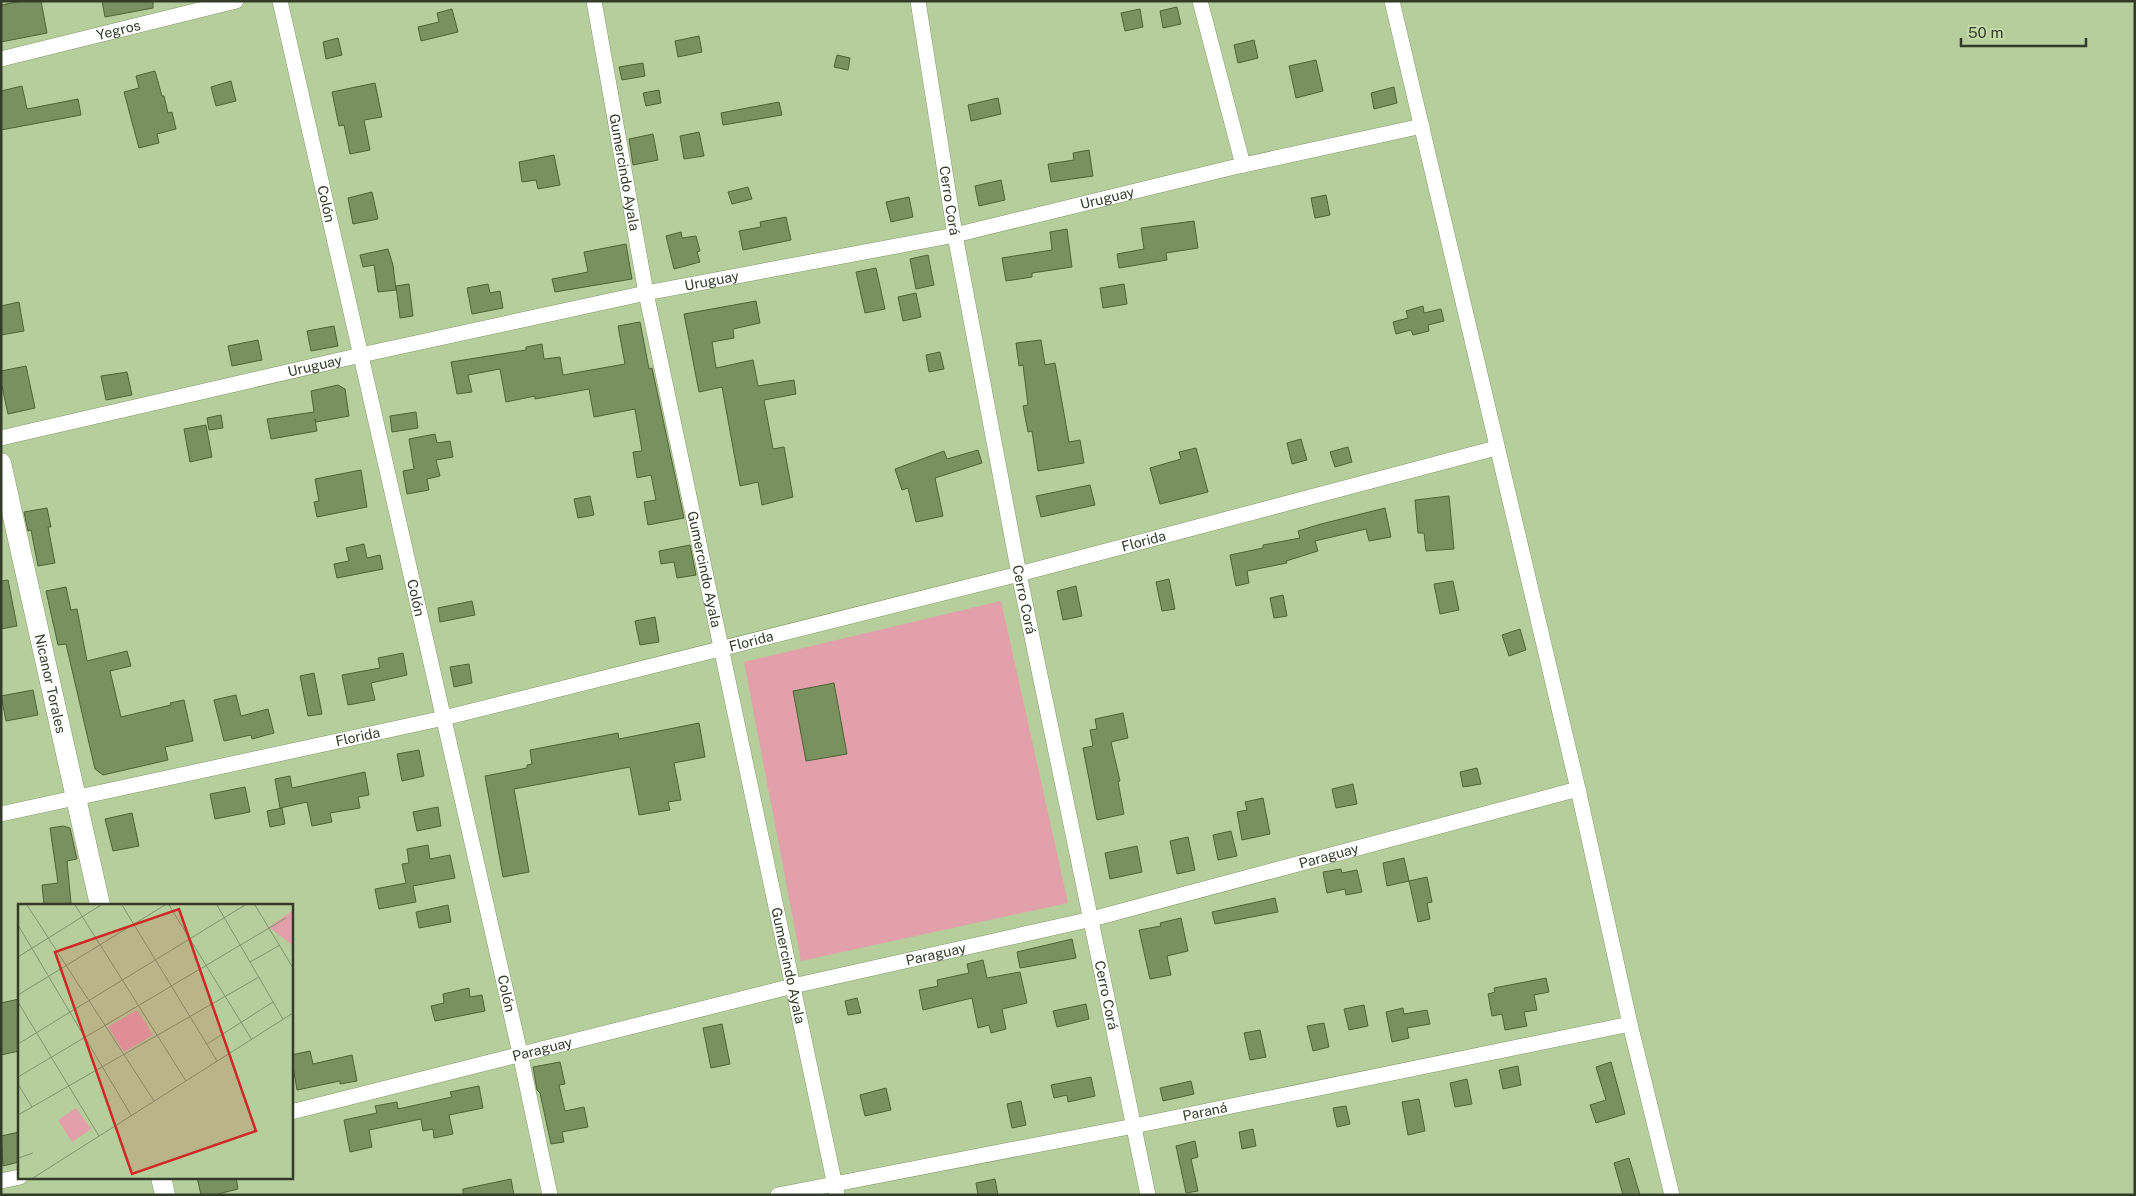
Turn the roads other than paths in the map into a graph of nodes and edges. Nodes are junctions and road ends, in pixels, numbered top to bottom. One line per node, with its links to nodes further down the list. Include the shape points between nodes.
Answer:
1 (236, 1): 7 (street, Yegros)
2 (280, 1): 12 (street, Colón)
3 (594, 1): 11 (street, Gumercindo Ayala)
4 (918, 1): 10 (street, Cerro Corá)
5 (1200, 1): 9 (street)
6 (1392, 1): 8 (street)
7 (1, 59)
8 (1422, 126): 9 (street, Uruguay); 14 (street)
9 (1243, 166): 10 (street, Uruguay)
10 (955, 235): 11 (street, Uruguay); 16 (street, Cerro Corá)
11 (646, 293): 12 (street, Uruguay); 17 (street, Gumercindo Ayala)
12 (361, 355): 13 (street, Uruguay); 18 (street, Colón)
13 (1, 438)
14 (1496, 448): 16 (street, Florida); 19 (street)
15 (1, 463): 20 (street, Nicanor Torales)
16 (1019, 574): 17 (street, Florida); 23 (street, Cerro Corá)
17 (721, 650): 18 (street, Florida); 24 (street, Gumercindo Ayala)
18 (444, 718): 20 (street, Florida); 26 (street, Colón)
19 (1578, 789): 23 (street, Paraguay); 25 (street)
20 (76, 798): 21 (street, Florida); 22 (street, Nicanor Torales)
21 (1, 814)
22 (100, 904)
23 (1092, 919): 24 (street, Paraguay); 28 (street, Cerro Corá)
24 (793, 986): 26 (street, Paraguay); 32 (street, Gumercindo Ayala)
25 (1630, 1024): 28 (street, Paraná); 37 (street)
26 (520, 1053): 27 (street, Paraguay); 34 (street, Colón)
27 (292, 1112)
28 (1134, 1126): 32 (street, Paraná); 36 (street, Cerro Corá)
29 (18, 1177): 31 (street)
30 (161, 1178): 33 (street)
31 (1, 1181)
32 (836, 1189): 35 (street, Paraná)
33 (165, 1195)
34 (550, 1195)
35 (778, 1195)
36 (1148, 1195)
37 (1672, 1195)

